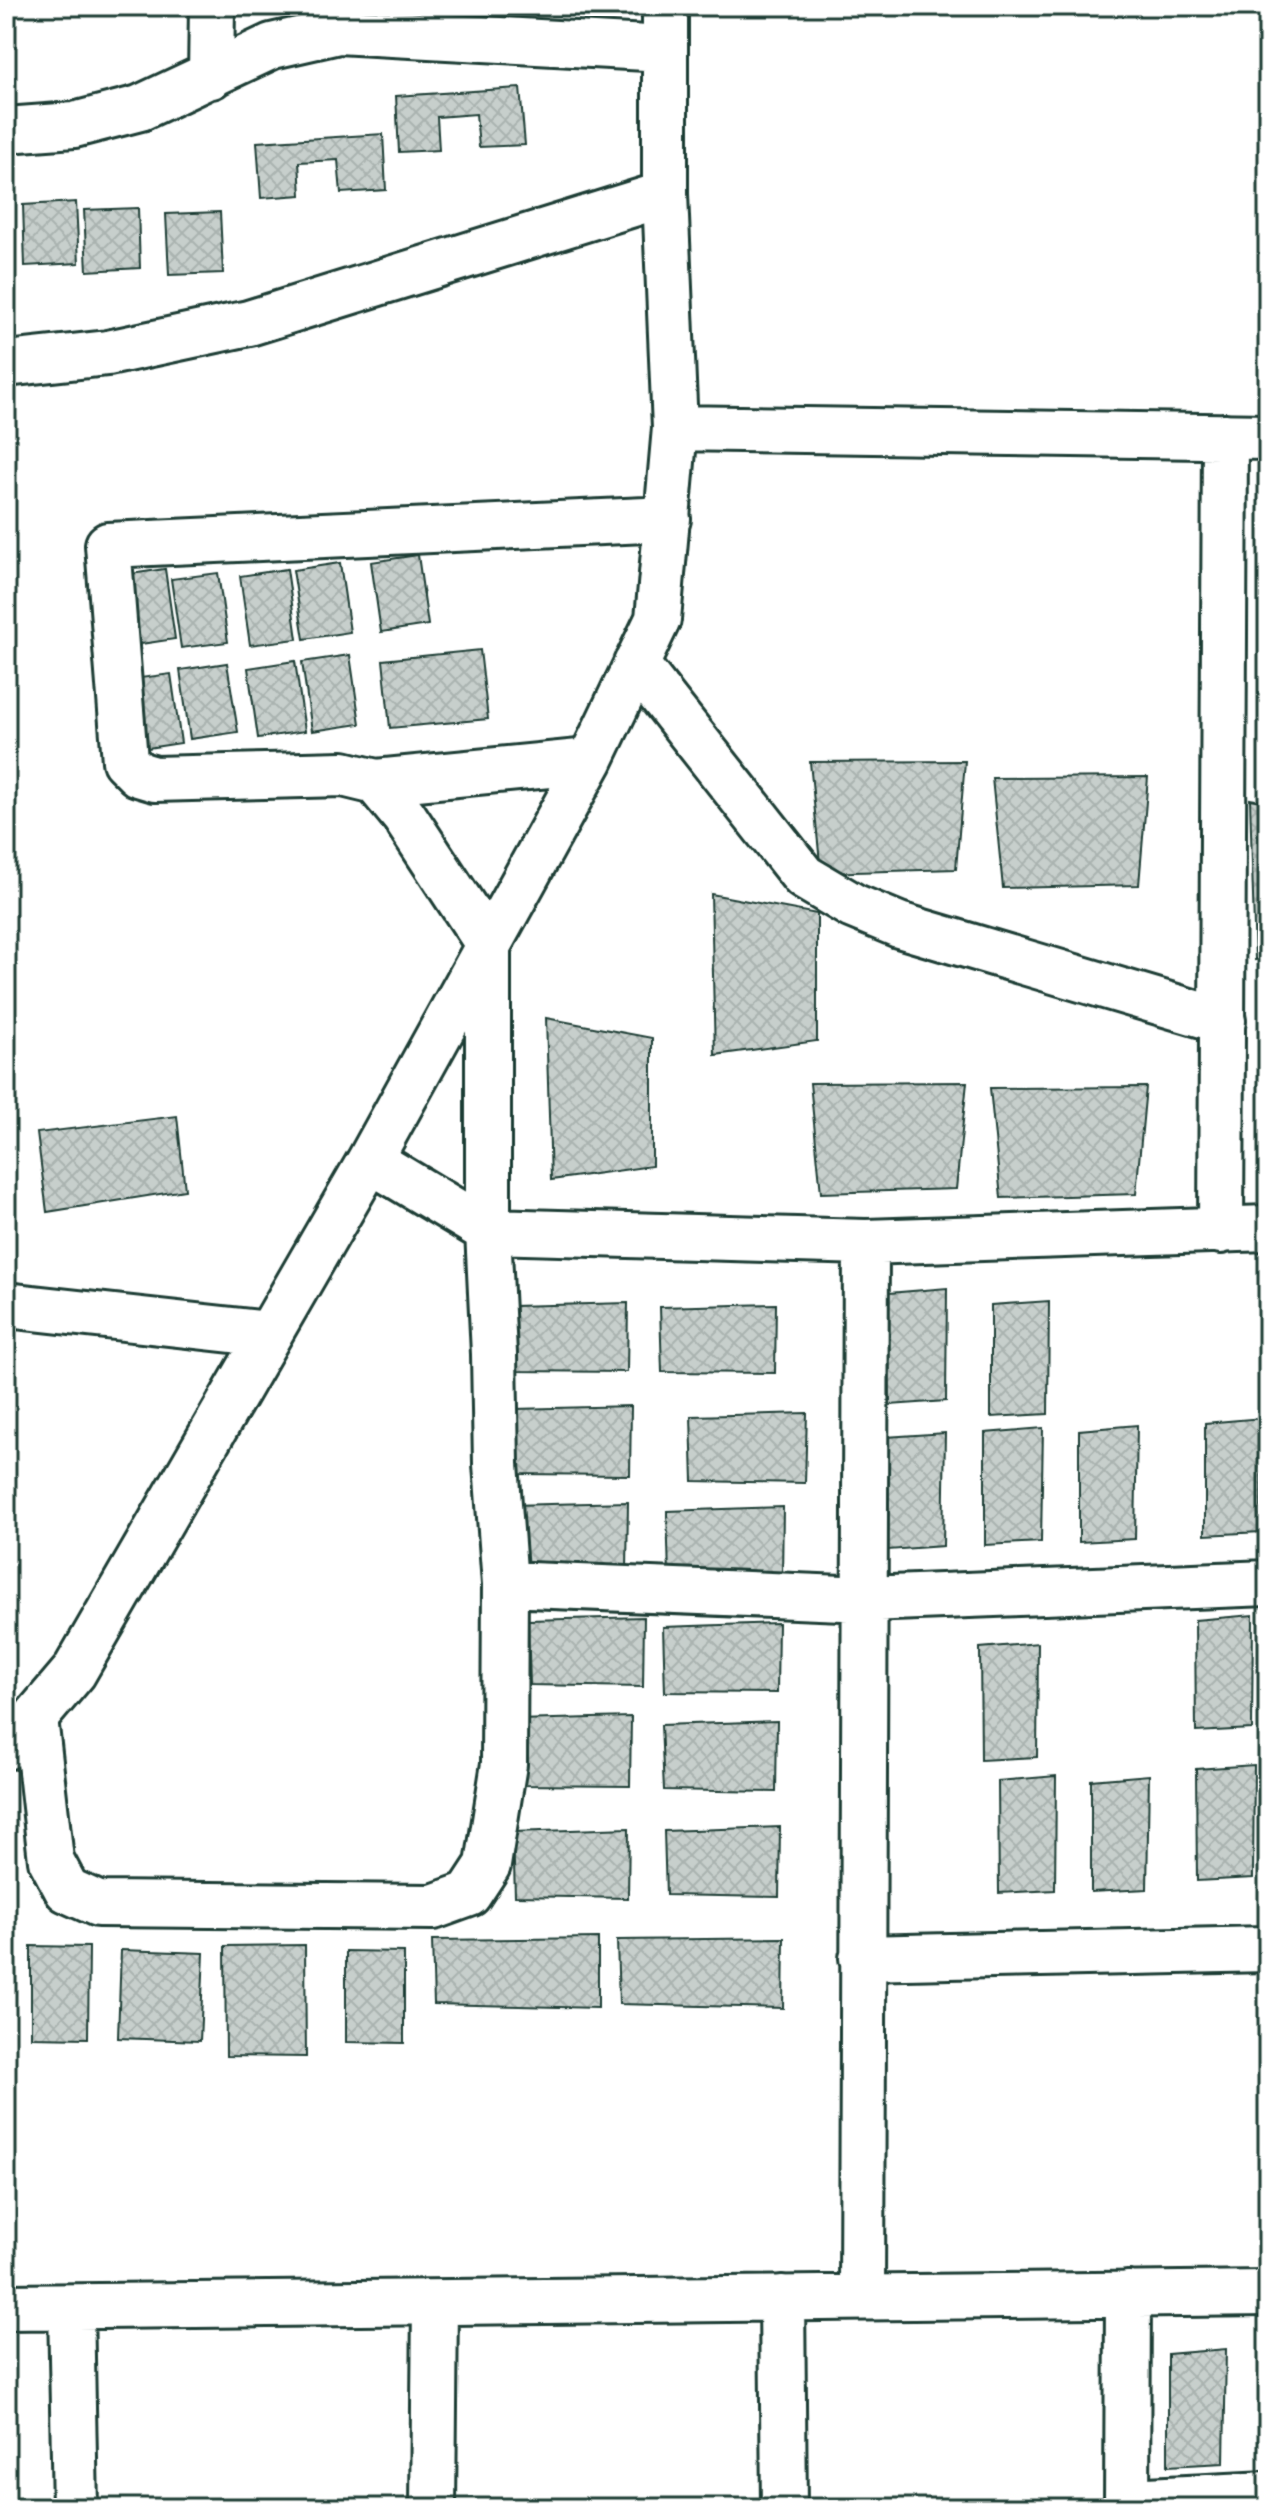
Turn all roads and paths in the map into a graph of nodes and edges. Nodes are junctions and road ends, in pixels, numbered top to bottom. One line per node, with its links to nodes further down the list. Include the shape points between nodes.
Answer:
1 (212, 6): 4 (street)
2 (665, 6): 3 (street)
3 (665, 49): 4 (street, via 338,31 272,46); 6 (street)
4 (211, 76): 5 (street, via 140,108 74,125)
5 (6, 130)
6 (665, 194): 7 (street, via 249,323 108,353); 8 (street)
7 (6, 364)
8 (675, 428): 9 (street); 11 (street)
9 (1225, 436): 10 (street); 16 (street)
10 (1268, 437)
11 (668, 519): 12 (street, via 658,619); 14 (street, via 108,545 125,761 138,774 155,779 343,774)
12 (636, 664): 13 (street); 16 (street, via 804,877 899,925)
13 (590, 761): 14 (street); 15 (street)
14 (376, 782): 15 (street)
15 (488, 944): 17 (street); 19 (street)
16 (1223, 1021): 20 (street)
17 (370, 1160): 19 (street); 23 (street)
18 (1268, 1228): 20 (street)
19 (488, 1231): 21 (street); 25 (street)
20 (1221, 1231): 21 (street)
21 (866, 1242): 26 (street)
22 (6, 1305): 23 (street)
23 (269, 1334): 27 (street, via 74,1672)
24 (1268, 1583): 26 (street)
25 (505, 1584): 26 (street); 27 (street, via 504,1764 488,1865 469,1894 433,1907 98,1904 67,1890 51,1860)
26 (867, 1599): 29 (street)
27 (21, 1733)
28 (1268, 1949): 29 (street)
29 (862, 1958): 32 (street)
30 (1268, 2293): 31 (street)
31 (1128, 2294): 32 (street); 38 (street)
32 (862, 2297): 33 (street)
33 (782, 2298): 34 (street); 41 (street)
34 (435, 2303): 36 (street); 40 (street)
35 (6, 2307): 36 (street)
36 (71, 2307): 39 (street)
37 (1268, 2494): 38 (street)
38 (1127, 2504)
39 (75, 2508)
40 (433, 2508)
41 (784, 2508)

